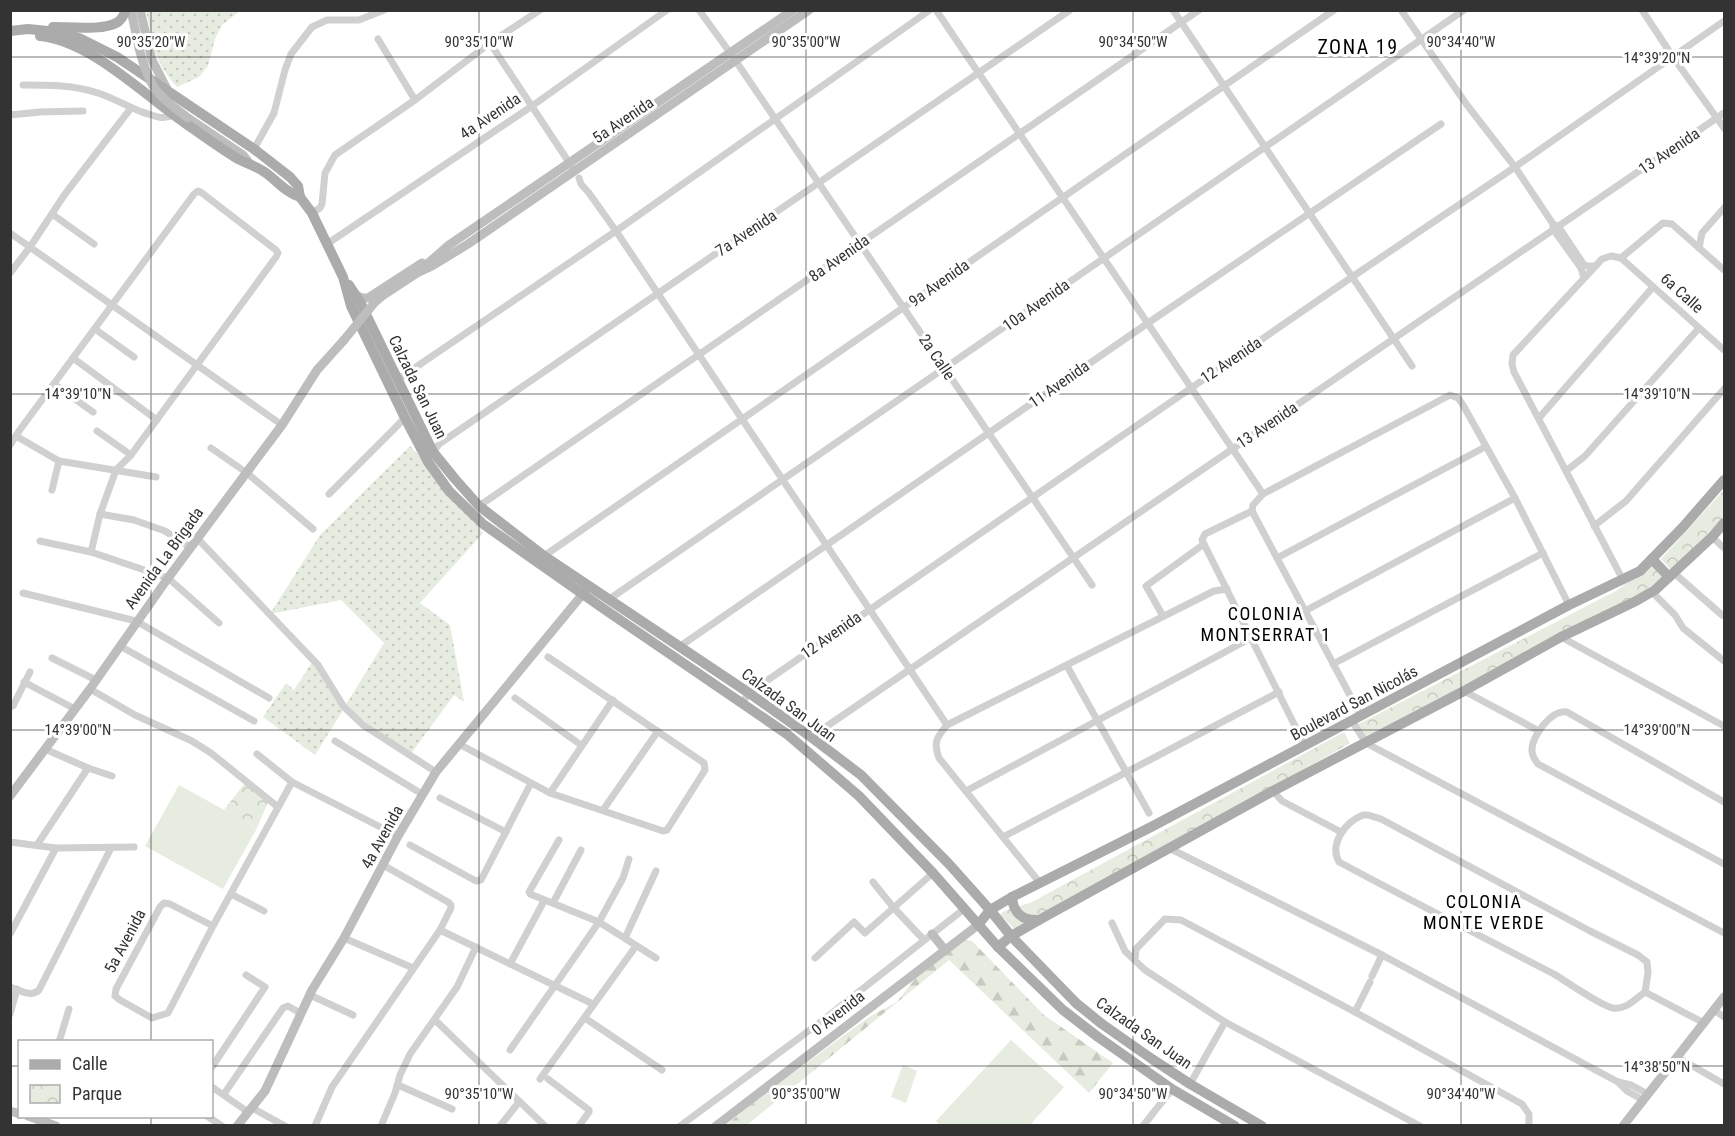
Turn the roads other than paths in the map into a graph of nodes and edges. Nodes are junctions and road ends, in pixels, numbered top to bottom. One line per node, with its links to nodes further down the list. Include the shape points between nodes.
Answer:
1 (128, 10): 20 (main road, via 111,25 20,26); 45 (main road, bridge, via 152,85 167,102 243,155)
2 (140, 10): 29 (main road, via 152,60)
3 (384, 10): 44 (street, via 359,20 327,20 312,27 291,54 274,112)
4 (540, 10): 23 (street)
5 (668, 10): 32 (street, 4a Avenida)
6 (699, 10): 25 (street, 2a Calle)
7 (793, 10): 25 (main road, 5a Avenida)
8 (809, 10): 25 (main road, 5a Avenida)
9 (930, 10): 38 (street)
10 (936, 10): 26 (street)
11 (1070, 10): 26 (street, 7a Avenida)
12 (1173, 10): 19 (street)
13 (1199, 10): 19 (street, 8a Avenida)
14 (1334, 10): 28 (street, 9a Avenida)
15 (1401, 10): 22 (street)
16 (1464, 10): 22 (street, 10a Avenida)
17 (1642, 10): 24 (street)
18 (1725, 21): 24 (street, 12 Avenida)
19 (1181, 23): 28 (street); 42 (street, 8a Avenida)
20 (10, 31): 29 (main road, Calzada San Juan, via 28,29 79,38 117,57); 35 (main road, Calzada San Juan, via 75,46 115,70)
21 (378, 39): 30 (street)
22 (1422, 39): 43 (street, 10a Avenida); 46 (street)
23 (490, 44): 30 (street); 32 (street)
24 (1673, 57): 39 (street); 46 (street, 12 Avenida)
25 (733, 58): 38 (street, 2a Calle); 47 (main road, 5a Avenida)
26 (979, 73): 42 (street); 48 (street, 7a Avenida)
27 (23, 85): 33 (street, via 85,89)
28 (1224, 87): 43 (street); 50 (street, 9a Avenida)
29 (168, 91): 31 (main road, Calzada San Juan)
30 (415, 100): 52 (street, via 336,154 325,172 322,204)
31 (182, 101): 35 (main road); 44 (main road, Calzada San Juan)
32 (532, 106): 47 (street); 59 (street, 4a Avenida)
33 (131, 108): 35 (street, via 161,118); 54 (street)
34 (83, 111): 37 (street)
35 (171, 113): 45 (main road, Calzada San Juan)
36 (1725, 113): 39 (street, 13 Avenida)
37 (10, 115)
38 (774, 118): 48 (street, 2a Calle); 56 (street)
39 (1717, 118): 41 (street); 55 (street, 13 Avenida)
40 (1441, 124): 53 (street, 11 Avenida)
41 (1725, 128)
42 (1020, 134): 50 (street); 60 (street, 8a Avenida)
43 (1265, 147): 53 (street); 64 (street, 10a Avenida)
44 (254, 149): 49 (main road, Calzada San Juan, via 290,177 298,186)
45 (250, 164): 49 (main road, Calzada San Juan, via 289,194)
46 (1515, 167): 55 (street); 70 (street, 12 Avenida)
47 (574, 171): 56 (street); 63 (main road, 5a Avenida)
48 (819, 183): 60 (street, 2a Calle); 73 (street, 7a Avenida)
49 (300, 197): 52 (main road, Calzada San Juan)
50 (1063, 198): 64 (street); 76 (street, 9a Avenida)
51 (1725, 208): 62 (street, via 1702,233)
52 (312, 213): 59 (main road, Calzada San Juan)
53 (1309, 213): 70 (street); 78 (street, 11 Avenida)
54 (52, 214): 58 (street); 61 (street)
55 (1555, 227): 66 (street, via 1584,265); 71 (street); 81 (street, 13 Avenida)
56 (616, 231): 73 (street); 90 (street)
57 (10, 233): 61 (street)
58 (94, 244)
59 (327, 244): 69 (main road, Calzada San Juan)
60 (860, 244): 76 (street, 2a Calle); 84 (street, 8a Avenida)
61 (30, 247): 68 (street); 75 (street)
62 (1699, 248): 65 (street, via 1672,224 1663,223); 67 (street)
63 (452, 249): 74 (main road, 5a Avenida, via 368,298); 77 (main road, 5a Avenida, via 389,294 373,309); 82 (main road, 5a Avenida, bridge, via 375,302)
64 (1104, 258): 78 (street); 89 (street, 10a Avenida)
65 (1621, 258): 66 (street, via 1606,256); 72 (street, 6a Calle)
66 (1595, 266): 71 (street)
67 (1725, 270)
68 (10, 273)
69 (343, 277): 74 (main road, Calzada San Juan); 95 (main road, Calzada San Juan, via 351,306)
70 (1352, 277): 81 (street); 92 (street, 12 Avenida)
71 (1584, 278): 96 (street, via 1513,355 1514,372)
72 (1653, 287): 79 (street, 6a Calle); 96 (street)
73 (658, 293): 84 (street); 108 (street, 7a Avenida, via 440,444)
74 (355, 295): 77 (main road, Calzada San Juan)
75 (112, 306): 80 (street); 87 (street); 87 (street, via 198,191 202,193 278,253)
76 (903, 308): 89 (street, 2a Calle); 97 (street, 9a Avenida)
77 (369, 319): 90 (main road, Calzada San Juan)
78 (1148, 323): 92 (street); 101 (street, 11 Avenida)
79 (1699, 328): 83 (street, 6a Calle); 111 (street, via 1585,456)
80 (95, 329): 85 (street); 86 (street)
81 (1393, 339): 88 (street); 106 (street, 13 Avenida)
82 (344, 340): 99 (main road, Avenida La Brigada, via 317,370)
83 (1725, 350)
84 (699, 354): 97 (street); 121 (street, 8a Avenida)
85 (134, 357)
86 (73, 358): 91 (street); 98 (street)
87 (196, 366): 98 (street); 99 (street)
88 (1412, 366)
89 (944, 368): 101 (street, 2a Calle); 114 (street, 10a Avenida)
90 (397, 380): 108 (main road, Calzada San Juan)
91 (54, 384): 94 (street); 102 (street)
92 (1191, 387): 106 (street); 119 (street, 12 Avenida)
93 (1725, 389): 125 (street, via 1626,501)
94 (93, 412)
95 (405, 418): 108 (main road, Calzada San Juan); 118 (street)
96 (1539, 418): 111 (street)
97 (742, 419): 114 (street); 136 (street, 9a Avenida)
98 (157, 420): 107 (street)
99 (282, 425): 112 (main road, Avenida La Brigada)
100 (97, 431): 107 (street)
101 (988, 433): 119 (street, 2a Calle); 130 (street, 11 Avenida)
102 (16, 436): 103 (street); 109 (street)
103 (11, 444)
104 (1485, 447): 117 (street, via 1463,405 1450,395); 120 (street); 138 (street)
105 (211, 448): 112 (street)
106 (1233, 449): 117 (street); 137 (street, 13 Avenida)
107 (131, 455): 110 (street)
108 (431, 457): 121 (main road, Calzada San Juan); 145 (main road, Calzada San Juan, via 449,491 483,524)
109 (59, 461): 110 (street); 116 (street)
110 (116, 470): 113 (street); 123 (street)
111 (1566, 471): 125 (street)
112 (247, 473): 126 (street); 128 (main road, Avenida La Brigada)
113 (156, 477)
114 (783, 480): 130 (street); 148 (street, 10a Avenida)
115 (1725, 480): 139 (main road, Boulevard San Nicolás)
116 (52, 489)
117 (1263, 494): 122 (street)
118 (329, 495)
119 (1032, 497): 137 (street, 2a Calle); 150 (street, 12 Avenida)
120 (1515, 498): 135 (street); 151 (street)
121 (479, 506): 136 (main road, Calzada San Juan)
122 (1252, 511): 131 (street, via 1204,534); 138 (street)
123 (99, 514): 132 (street, via 165,531); 134 (street)
124 (1725, 523): 127 (main road)
125 (1594, 526): 142 (street)
126 (313, 529)
127 (1712, 537): 133 (street); 140 (main road)
128 (197, 538): 132 (main road, Avenida La Brigada); 194 (street, via 318,665 344,707)
129 (39, 541): 134 (street)
130 (826, 544): 150 (street); 159 (street, 11 Avenida)
131 (1204, 544): 144 (street); 153 (street, via 1146,586)
132 (190, 548): 141 (main road, Avenida La Brigada)
133 (1725, 548)
134 (91, 552): 141 (street)
135 (1543, 553): 149 (street); 163 (street)
136 (544, 556): 145 (main road, Calzada San Juan)
137 (1073, 558): 143 (street, 2a Calle); 165 (street, 13 Avenida)
138 (1276, 558): 151 (street)
139 (1652, 559): 140 (main road); 142 (main road, Boulevard San Nicolás)
140 (1672, 575): 147 (main road); 152 (street)
141 (168, 578): 154 (main road, Avenida La Brigada); 155 (street)
142 (1623, 580): 149 (main road, Boulevard San Nicolás)
143 (1092, 585)
144 (1227, 589): 153 (street, via 1214,591); 157 (street)
145 (586, 590): 148 (main road, Calzada San Juan); 187 (main road, 4a Avenida)
146 (23, 592): 154 (street)
147 (1652, 592): 156 (main road); 162 (street, via 1683,628)
148 (606, 605): 159 (main road, Calzada San Juan, via 626,611); 173 (main road, Calzada San Juan)
149 (1569, 605): 177 (main road, Boulevard San Nicolás)
150 (870, 608): 165 (street); 173 (street, 12 Avenida)
151 (1305, 611): 163 (street)
152 (1722, 615)
153 (1163, 616): 164 (street)
154 (136, 621): 158 (main road, Avenida La Brigada); 171 (street)
155 (219, 623)
156 (1561, 637): 170 (main road); 181 (street)
157 (1251, 638): 169 (street); 179 (street)
158 (120, 646): 168 (main road, Avenida La Brigada); 178 (street)
159 (679, 646): 173 (main road, Calzada San Juan)
160 (548, 657): 174 (street)
161 (52, 658): 168 (street)
162 (1725, 661)
163 (1333, 664): 177 (street)
164 (1067, 666): 179 (street); 180 (street)
165 (910, 669): 180 (street); 184 (street, 13 Avenida)
166 (30, 672): 167 (street)
167 (24, 682): 175 (street); 176 (street)
168 (93, 685): 176 (main road, Avenida La Brigada); 207 (street, via 135,715 211,753)
169 (1279, 692): 189 (street); 195 (street)
170 (1464, 692): 183 (street); 186 (main road)
171 (269, 698)
172 (515, 698): 188 (street)
173 (745, 698): 184 (main road, Calzada San Juan); 192 (main road, Calzada San Juan)
174 (613, 700): 182 (street); 188 (street)
175 (12, 706)
176 (75, 709): 190 (main road, Avenida La Brigada)
177 (1356, 719): 186 (street); 189 (main road, Boulevard San Nicolás)
178 (254, 721)
179 (1097, 721): 195 (street); 200 (street)
180 (947, 725): 200 (street, via 936,743 936,751)
181 (1725, 726)
182 (658, 731): 208 (street); 208 (street, via 706,766 667,830)
183 (1539, 731): 206 (street, via 1552,716 1568,712); 224 (street, via 1532,749 1538,764)
184 (810, 737): 197 (main road, Calzada San Juan)
185 (335, 741): 203 (street)
186 (1366, 742): 201 (main road); 244 (street)
187 (459, 744): 194 (main road, 4a Avenida); 199 (street)
188 (581, 745): 202 (street)
189 (1305, 746): 229 (main road, Boulevard San Nicolás)
190 (45, 749): 193 (street); 204 (main road, Avenida La Brigada)
191 (257, 754): 198 (street)
192 (817, 759): 197 (main road, via 826,757 849,773); 227 (main road, Calzada San Juan, via 859,796)
193 (88, 768): 196 (street); 216 (street)
194 (436, 772): 203 (main road, 4a Avenida)
195 (1125, 773): 209 (street); 213 (street)
196 (112, 776)
197 (861, 776): 236 (main road, Calzada San Juan)
198 (292, 782): 207 (street); 212 (street)
199 (531, 783): 202 (street); 210 (street)
200 (966, 791): 213 (street)
201 (1273, 791): 211 (street, via 1282,801); 221 (main road)
202 (550, 793): 208 (street)
203 (422, 794): 212 (main road, 4a Avenida)
204 (10, 796)
205 (440, 798): 210 (street)
206 (1725, 802)
207 (278, 807): 230 (street)
208 (603, 810)
209 (1149, 813)
210 (506, 832): 217 (street, via 479,881)
211 (1341, 832): 263 (street, via 1363,815 1381,819 1638,955 1647,962); 263 (street, via 1335,849 1339,862 1610,1007 1620,1009)
212 (398, 836): 225 (main road, 4a Avenida)
213 (1003, 837): 229 (street)
214 (559, 840): 232 (street, via 529,892)
215 (10, 842): 216 (street)
216 (37, 845): 219 (street)
217 (410, 845)
218 (134, 847): 220 (street)
219 (56, 848): 220 (street); 245 (street)
220 (111, 848): 262 (street, via 39,990 32,994)
221 (1169, 848): 238 (main road); 254 (street)
222 (581, 850): 233 (street)
223 (629, 860): 239 (street)
224 (1725, 864)
225 (383, 866): 243 (street, via 451,905); 248 (main road, 4a Avenida)
226 (656, 871): 249 (street)
227 (933, 873): 234 (street); 235 (main road, Calzada San Juan)
228 (873, 882): 234 (street)
229 (1040, 883): 231 (main road, Boulevard San Nicolás)
230 (231, 894): 237 (street); 242 (street)
231 (1012, 897): 236 (main road, Boulevard San Nicolás); 238 (main road, via 1016,913 1031,921)
232 (544, 901): 233 (street); 258 (street)
233 (553, 903): 239 (street)
234 (893, 907): 247 (street); 256 (street, via 865,933 854,922)
235 (964, 909): 241 (main road, Calzada San Juan); 247 (street)
236 (990, 910): 241 (main road, Boulevard San Nicolás); 246 (main road, Calzada San Juan)
237 (264, 911)
238 (1039, 920): 246 (main road)
239 (599, 922): 249 (street); 261 (street)
240 (1112, 923): 257 (street, via 1125,951)
241 (978, 925): 252 (main road, Calzada San Juan); 253 (main road, 0 Avenida)
242 (213, 926): 242 (street, 5a Avenida, via 168,1013 152,1018 115,996 164,903)
243 (440, 930): 251 (street); 259 (street)
244 (1725, 933)
245 (10, 934)
246 (1011, 936): 252 (main road); 285 (main road, Calzada San Juan, via 1076,1004)
247 (928, 937): 253 (main road); 302 (street)
248 (344, 938): 259 (street); 264 (main road, 4a Avenida)
249 (624, 938): 250 (street)
250 (636, 946): 255 (street); 266 (street)
251 (476, 947): 258 (street); 275 (street, via 457,987)
252 (998, 947): 289 (main road, Calzada San Juan, via 1063,1010)
253 (945, 950): 303 (main road, 0 Avenida)
254 (1382, 955): 269 (street); 291 (street, via 1618,1082 1631,1085)
255 (656, 958)
256 (815, 958)
257 (1135, 959): 269 (street, via 1136,949 1165,919 1181,920); 276 (street, via 1145,970)
258 (510, 964): 261 (street)
259 (413, 968): 297 (street, via 332,1087)
260 (246, 975): 281 (street, via 265,987)
261 (555, 986): 266 (street); 279 (street)
262 (14, 988): 271 (street)
263 (1645, 992): 277 (street)
264 (310, 995): 270 (main road, 4a Avenida); 272 (street)
265 (1725, 997): 268 (main road)
266 (593, 1004): 274 (street)
267 (69, 1009): 278 (street)
268 (1714, 1010): 273 (street); 277 (main road)
269 (1355, 1012): 308 (street, via 1522,1104 1529,1114)
270 (300, 1013): 290 (street, via 285,1006); 294 (main road, 4a Avenida, via 265,1091)
271 (10, 1014)
272 (353, 1015)
273 (1725, 1017)
274 (585, 1018): 282 (street); 283 (street)
275 (435, 1020): 287 (street, via 410,1054); 292 (street)
276 (1225, 1022): 285 (street); 307 (street)
277 (1704, 1023): 280 (main road)
278 (59, 1040)
279 (510, 1050)
280 (1677, 1057): 286 (street); 291 (main road)
281 (213, 1065)
282 (662, 1070)
283 (540, 1079)
284 (548, 1079): 301 (street, via 589,1110)
285 (1190, 1084): 306 (main road, Calzada San Juan)
286 (1725, 1084)
287 (398, 1085): 293 (street); 298 (street)
288 (213, 1088): 290 (street)
289 (1172, 1089): 304 (street); 305 (main road, Calzada San Juan)
290 (224, 1094): 294 (street)
291 (1645, 1097): 309 (main road)
292 (519, 1102): 299 (street); 300 (street)
293 (452, 1109)
294 (250, 1110): 295 (main road, 4a Avenida); 296 (street)
295 (237, 1125)
296 (285, 1125)
297 (315, 1125)
298 (381, 1125)
299 (500, 1125)
300 (545, 1125)
301 (579, 1125)
302 (680, 1125)
303 (716, 1125)
304 (1143, 1125)
305 (1235, 1125)
306 (1262, 1125)
307 (1416, 1125)
308 (1529, 1125)
309 (1623, 1125)

